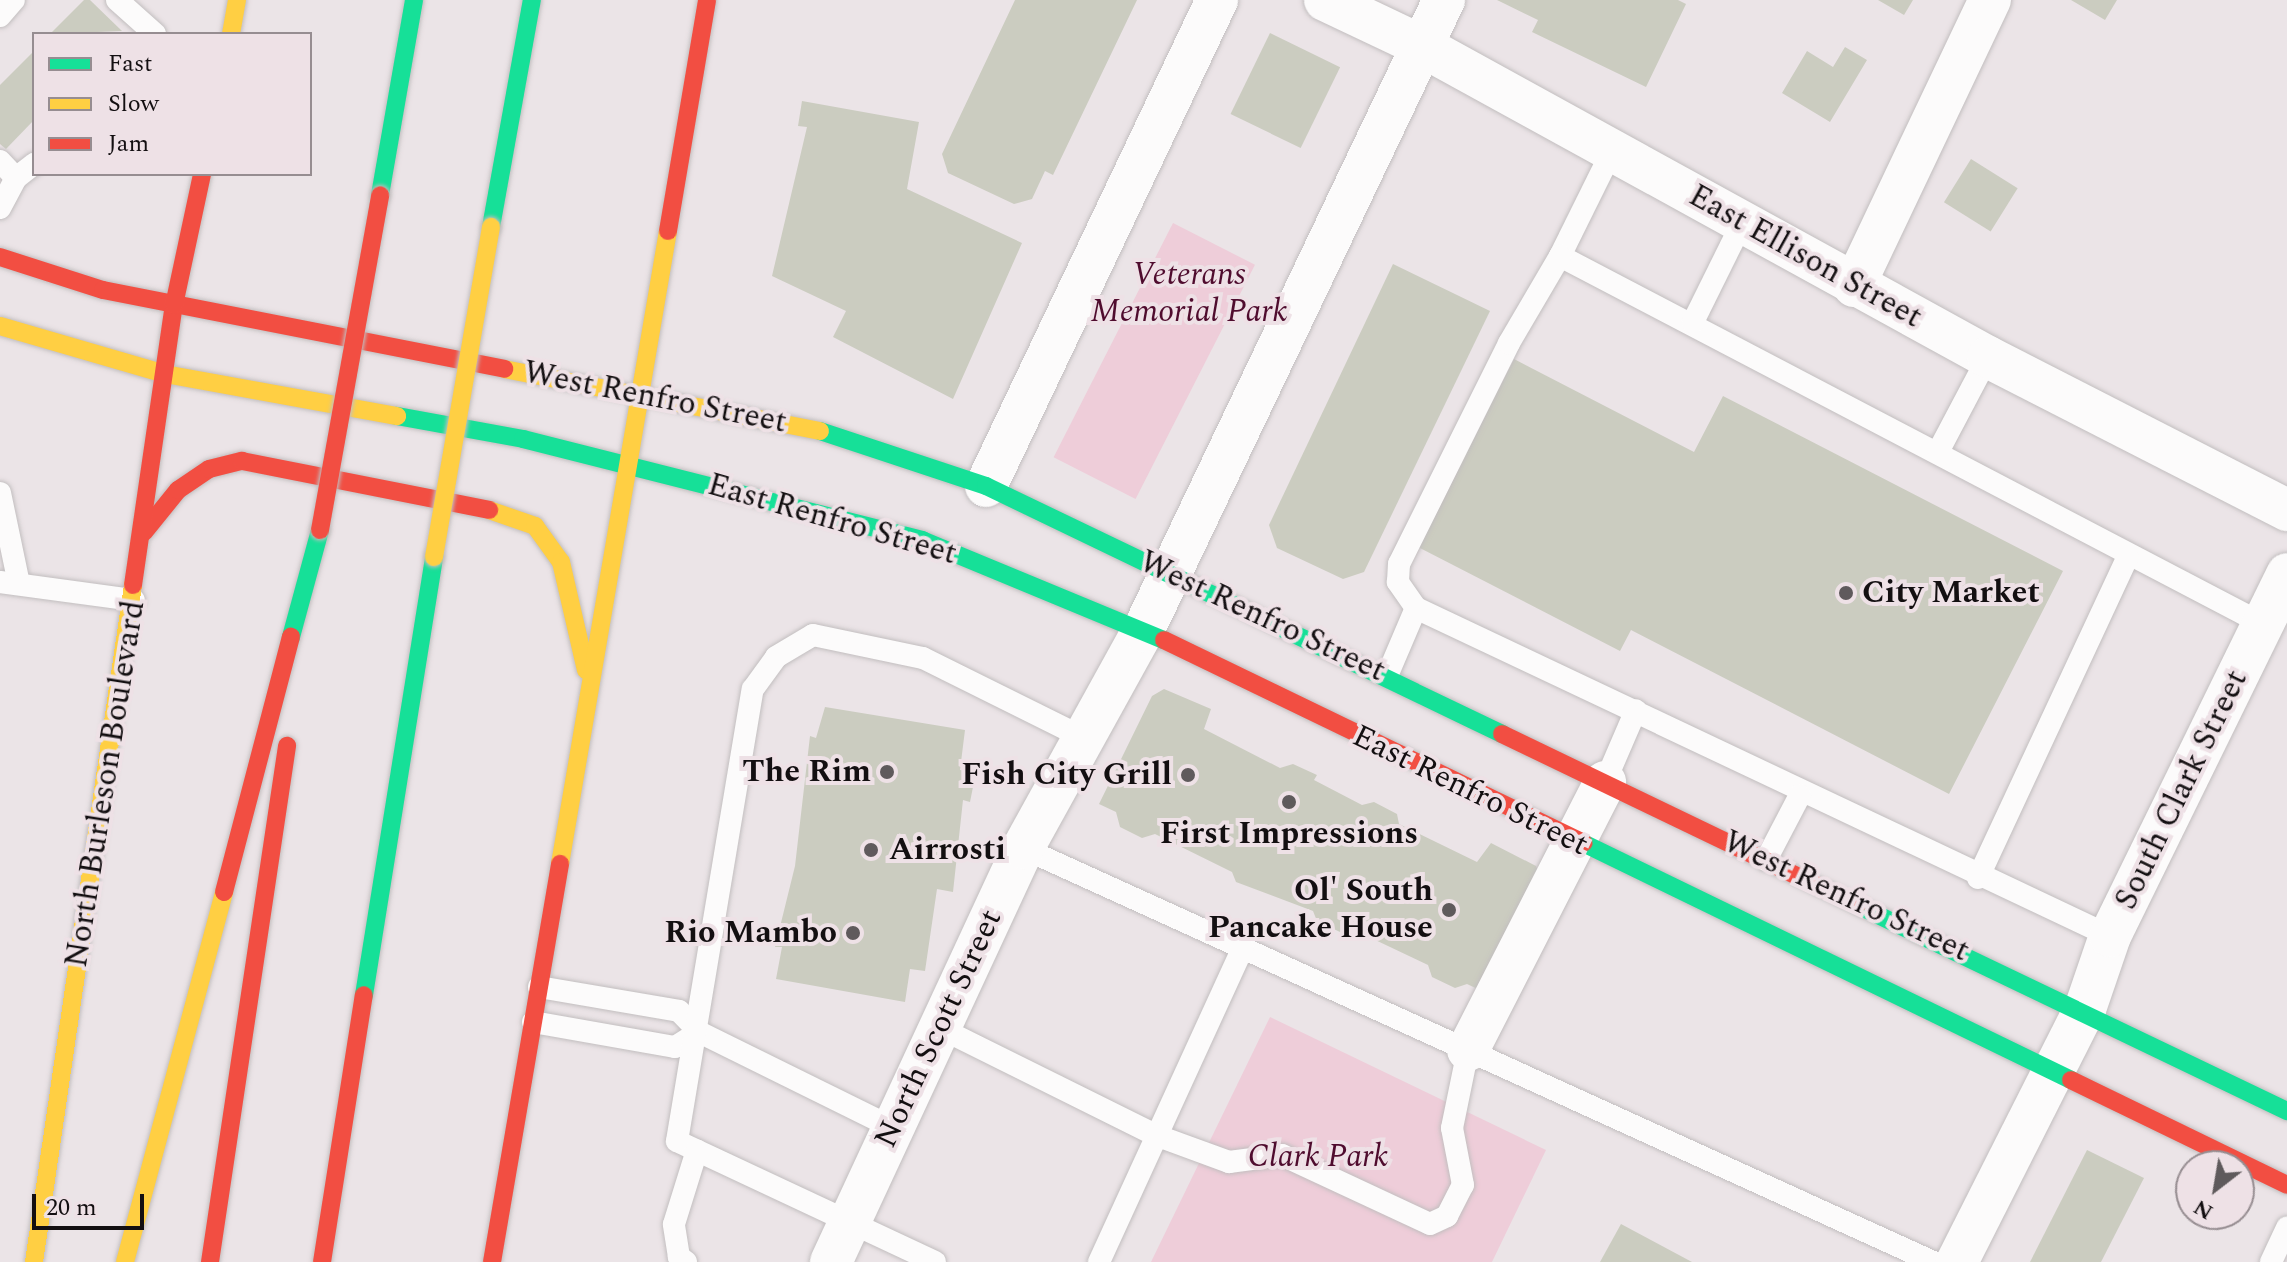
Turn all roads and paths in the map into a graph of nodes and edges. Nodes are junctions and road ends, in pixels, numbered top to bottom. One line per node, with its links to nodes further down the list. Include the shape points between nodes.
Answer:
1 (14, 0): 11 (lane)
2 (117, 0): 12 (lane)
3 (237, 0): 13 (main road)
4 (414, 0): 35 (main road, bridge)
5 (532, 0): 74 (main road, bridge, via 434,557)
6 (707, 0): 29 (main road)
7 (1217, 0): 32 (street)
8 (1325, 0): 14 (street, East Ellison Street)
9 (1444, 0): 14 (street, North Scott Street)
10 (1990, 0): 23 (street)
11 (0, 16)
12 (147, 32)
13 (231, 32)
14 (1422, 46): 15 (street, East Ellison Street); 39 (street, North Scott Street)
15 (1611, 153): 20 (street, East Ellison Street); 21 (lane)
16 (0, 161): 17 (lane)
17 (25, 171): 19 (lane)
18 (202, 176): 24 (main road, North Burleson Boulevard)
19 (0, 208)
20 (1743, 221): 23 (street, East Ellison Street); 25 (lane)
21 (1560, 256): 25 (lane); 42 (lane, via 1509,343 1399,564 1398,582)
22 (0, 257): 24 (main road)
23 (1854, 286): 27 (street, East Ellison Street)
24 (174, 305): 28 (main road, North Burleson Boulevard); 29 (main road, West Renfro Street)
25 (1693, 322): 30 (lane)
26 (0, 326): 28 (main road)
27 (1988, 357): 30 (lane); 34 (street, East Ellison Street)
28 (165, 374): 31 (main road, West Renfro Street, via 523,439); 36 (main road, North Burleson Boulevard)
29 (641, 396): 31 (main road); 32 (main road, West Renfro Street, via 830,433)
30 (1939, 450): 37 (lane)
31 (628, 467): 44 (main road, East Renfro Street, via 922,540); 46 (main road)
32 (986, 486): 39 (main road, West Renfro Street)
33 (0, 493): 40 (lane)
34 (2287, 510)
35 (320, 530): 72 (main road); 73 (main road)
36 (144, 532): 41 (main road, North Burleson Boulevard); 46 (main road, via 178,490 209,469 242,461 517,516 535,526 561,562)
37 (2128, 557): 43 (lane); 54 (lane)
38 (2287, 574): 43 (street, South Clark Street)
39 (1170, 575): 44 (street, North Scott Street); 45 (main road, West Renfro Street)
40 (9, 583): 41 (lane)
41 (134, 600): 71 (main road, North Burleson Boulevard)
42 (1416, 608): 45 (lane); 47 (lane)
43 (2263, 624): 55 (street, South Clark Street)
44 (1143, 631): 48 (street, North Scott Street); 51 (main road, East Renfro Street)
45 (1387, 676): 49 (main road, West Renfro Street)
46 (590, 688): 57 (main road)
47 (1636, 710): 49 (lane); 50 (lane)
48 (1080, 736): 52 (street, North Scott Street); 61 (lane, via 923,658 813,635 776,657 753,689)
49 (1605, 782): 51 (street); 53 (main road, West Renfro Street)
50 (1800, 795): 53 (lane); 54 (lane)
51 (1577, 842): 62 (street); 63 (main road, East Renfro Street)
52 (1023, 848): 56 (lane); 60 (street, North Scott Street)
53 (1766, 860): 58 (main road, West Renfro Street)
54 (1978, 878): 55 (lane)
55 (2110, 936): 58 (street, South Clark Street)
56 (1243, 947): 62 (lane); 66 (lane)
57 (539, 987): 59 (main road); 61 (lane, via 679,1011)
58 (2085, 1009): 63 (street, South Clark Street); 64 (main road, West Renfro Street)
59 (533, 1022): 61 (lane, via 675,1047); 75 (main road)
60 (940, 1028): 65 (street, North Scott Street); 66 (lane)
61 (699, 1032): 65 (lane); 67 (lane, via 677,1141)
62 (1468, 1050): 66 (lane, via 1452,1128 1463,1185 1447,1216 1430,1224 1282,1155 1229,1162); 80 (lane)
63 (2052, 1073): 68 (main road, East Renfro Street); 81 (street, South Clark Street)
64 (2287, 1111)
65 (893, 1128): 69 (street, North Scott Street)
66 (1158, 1136): 79 (lane)
67 (697, 1150): 69 (lane); 76 (lane, via 674,1224 679,1257)
68 (2287, 1185)
69 (851, 1220): 77 (street, North Scott Street); 78 (lane)
70 (2287, 1227): 82 (lane)
71 (34, 1262)
72 (125, 1262)
73 (210, 1262)
74 (322, 1262)
75 (492, 1262)
76 (686, 1262)
77 (831, 1262)
78 (935, 1262)
79 (1099, 1262)
80 (1933, 1262)
81 (1957, 1262)
82 (2271, 1262)

